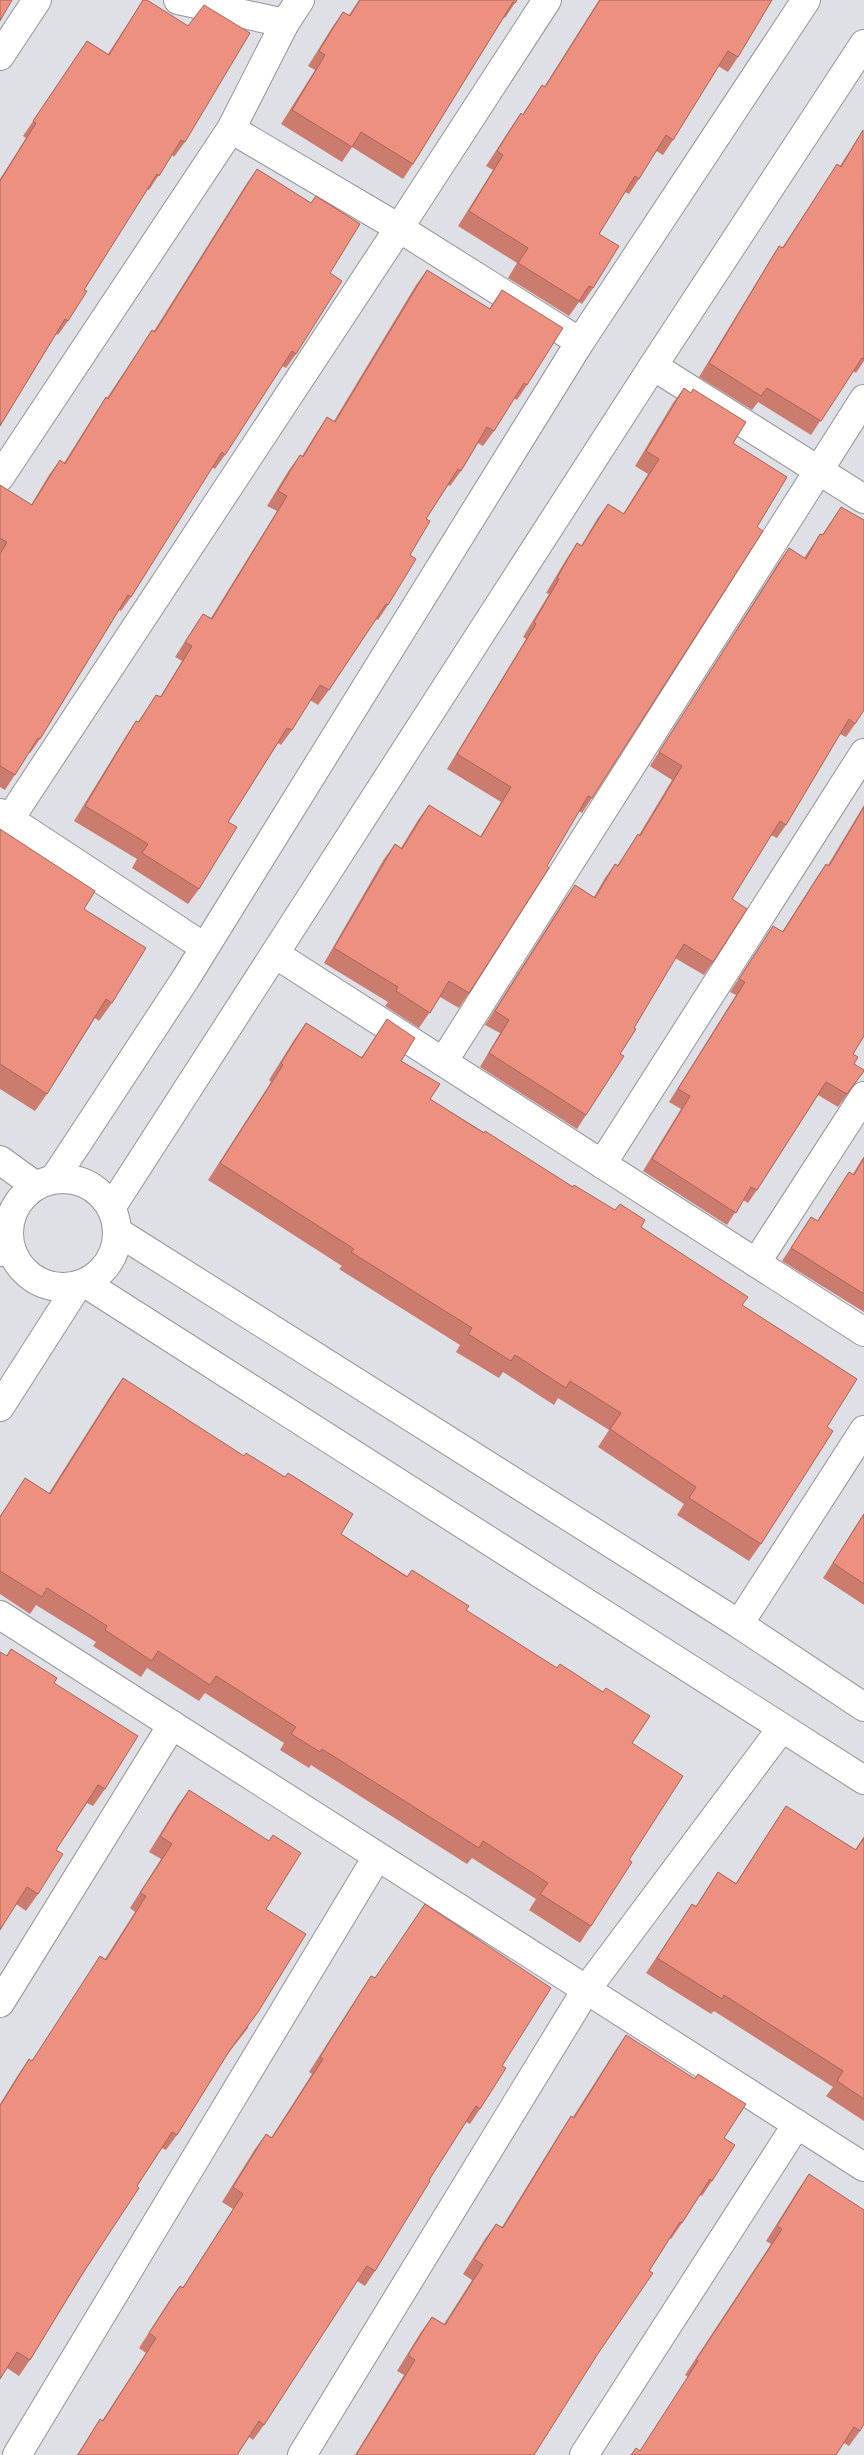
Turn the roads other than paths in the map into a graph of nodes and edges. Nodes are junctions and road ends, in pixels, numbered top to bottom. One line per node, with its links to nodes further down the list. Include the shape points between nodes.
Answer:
1 (37, 0): 8 (street)
2 (178, 0): 6 (street)
3 (300, 0): 6 (street)
4 (547, 0): 10 (street)
5 (806, 0): 11 (street)
6 (286, 23): 9 (street)
7 (864, 44): 12 (street)
8 (0, 56)
9 (231, 129): 10 (street); 15 (street)
10 (400, 228): 11 (street); 18 (street)
11 (580, 342): 19 (street)
12 (653, 366): 14 (street); 20 (street)
13 (864, 399): 14 (street)
14 (819, 470): 16 (street); 21 (street)
15 (0, 477)
16 (864, 499)
17 (864, 753): 24 (street)
18 (5, 816): 19 (street)
19 (204, 947): 25 (street)
20 (275, 954): 21 (street); 26 (street)
21 (443, 1062): 24 (street)
22 (864, 1096): 28 (street)
23 (0, 1160): 25 (street)
24 (602, 1164): 28 (street)
25 (45, 1182): 26 (street, via 72,1179 88,1184 101,1194); 27 (street, via 22,1198)
26 (114, 1220): 29 (street, via 116,1248 98,1274); 34 (street)
27 (5, 1237): 29 (street, via 22,1268 34,1278 63,1288)
28 (756, 1263): 30 (street)
29 (82, 1284): 31 (street); 37 (street)
30 (864, 1332)
31 (0, 1407)
32 (864, 1430): 34 (street)
33 (0, 1615): 36 (street)
34 (739, 1624): 35 (street)
35 (864, 1707)
36 (172, 1725): 39 (street); 41 (street)
37 (781, 1729): 38 (street); 40 (street)
38 (864, 1780)
39 (378, 1856): 40 (street); 44 (street)
40 (586, 1990): 42 (street); 45 (street)
41 (0, 2003)
42 (797, 2124): 43 (street); 46 (street)
43 (864, 2167)
44 (17, 2455)
45 (302, 2455)
46 (584, 2455)

